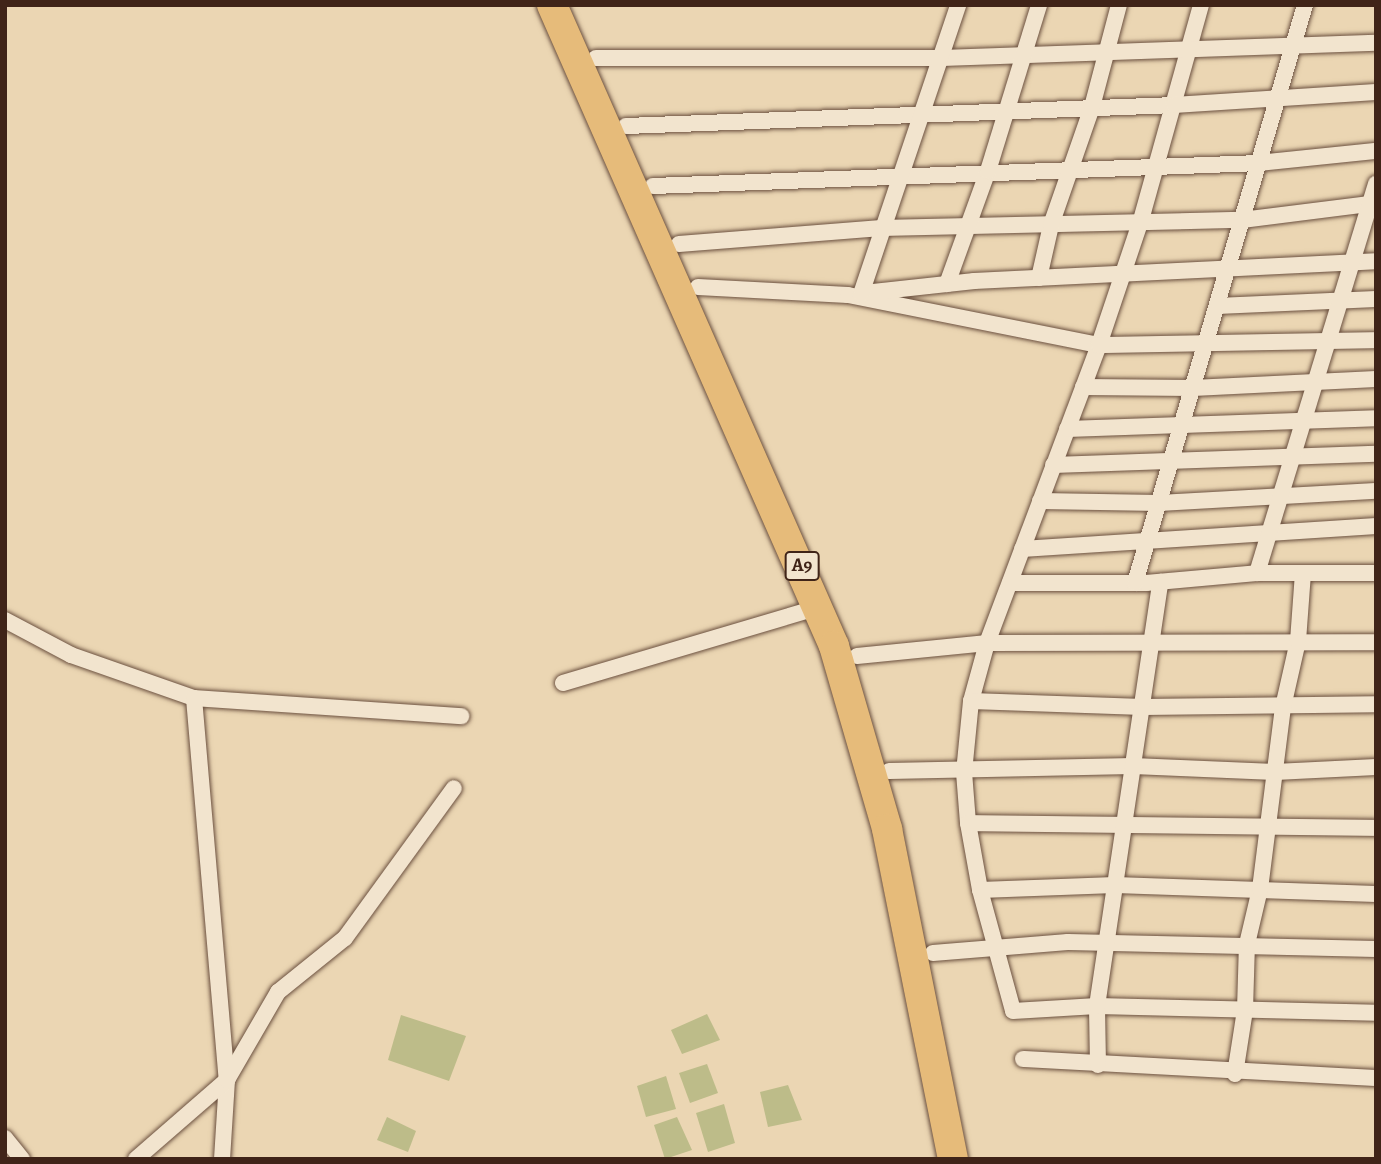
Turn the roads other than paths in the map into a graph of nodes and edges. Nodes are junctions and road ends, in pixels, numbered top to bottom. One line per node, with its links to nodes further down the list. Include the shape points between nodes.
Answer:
1 (552, 5): 78 (highway, A9)
2 (572, 5): 13 (highway, A9)
3 (958, 5): 14 (street)
4 (1039, 5): 12 (street)
5 (1119, 5): 11 (street)
6 (1201, 5): 10 (street)
7 (1305, 5): 9 (street)
8 (1376, 43): 9 (street)
9 (1292, 49): 10 (street); 16 (street)
10 (1189, 50): 11 (street); 17 (street)
11 (1109, 53): 12 (street); 18 (street)
12 (1025, 55): 14 (street); 19 (street)
13 (596, 58): 14 (street); 21 (highway, A9)
14 (942, 58): 20 (street)
15 (1376, 92): 16 (street)
16 (1278, 99): 17 (street); 23 (street)
17 (1174, 105): 18 (street); 24 (street)
18 (1092, 107): 19 (street); 25 (street)
19 (1007, 110): 20 (street); 26 (street)
20 (926, 112): 21 (street); 27 (street)
21 (626, 126): 29 (highway, A9)
22 (1376, 151): 23 (street)
23 (1259, 163): 24 (street); 31 (street)
24 (1156, 166): 25 (street); 32 (street)
25 (1071, 169): 26 (street); 33 (street)
26 (988, 171): 27 (street); 34 (street)
27 (900, 174): 29 (street); 35 (street)
28 (1376, 184): 30 (street)
29 (653, 186): 36 (highway, A9)
30 (1373, 203): 31 (street); 38 (street)
31 (1242, 220): 32 (street); 39 (street)
32 (1140, 223): 33 (street); 40 (street)
33 (1051, 225): 34 (street); 41 (street)
34 (968, 226): 35 (street); 42 (street)
35 (881, 228): 36 (street); 44 (street)
36 (679, 244): 43 (highway, A9)
37 (1376, 261): 38 (street)
38 (1352, 262): 39 (street); 46 (street)
39 (1228, 270): 40 (street); 47 (street)
40 (1121, 275): 41 (street); 50 (street)
41 (1039, 278): 42 (street)
42 (947, 284): 44 (street)
43 (698, 287): 44 (street); 84 (highway, A9, via 826,573)
44 (854, 294): 50 (street)
45 (1376, 299): 46 (street)
46 (1340, 301): 47 (street); 49 (street)
47 (1217, 306): 51 (street)
48 (1376, 340): 49 (street)
49 (1328, 342): 51 (street); 53 (street)
50 (1099, 345): 51 (street); 54 (street)
51 (1206, 345): 55 (street)
52 (1376, 379): 53 (street)
53 (1315, 382): 55 (street); 57 (street)
54 (1083, 387): 55 (street); 59 (street)
55 (1193, 388): 58 (street)
56 (1376, 418): 57 (street)
57 (1303, 422): 58 (street); 61 (street)
58 (1182, 426): 59 (street); 62 (street)
59 (1067, 429): 63 (street)
60 (1376, 454): 61 (street)
61 (1292, 459): 62 (street); 65 (street)
62 (1171, 462): 63 (street); 67 (street)
63 (1053, 465): 66 (street)
64 (1376, 491): 65 (street)
65 (1281, 496): 67 (street); 69 (street)
66 (1040, 501): 67 (street); 71 (street)
67 (1159, 503): 70 (street)
68 (1376, 526): 69 (street)
69 (1268, 536): 70 (street); 72 (street)
70 (1148, 542): 71 (street); 77 (street)
71 (1022, 549): 76 (street)
72 (1257, 573): 73 (street); 75 (street)
73 (1303, 573): 74 (street); 80 (street)
74 (1376, 573)
75 (1160, 582): 77 (street); 83 (street)
76 (1010, 583): 77 (street); 82 (street)
77 (1135, 583)
78 (819, 607): 85 (street); 123 (highway, A9, via 887,829)
79 (5, 620): 86 (street, via 71,654)
80 (1298, 642): 81 (street); 83 (street); 90 (street)
81 (1376, 642)
82 (987, 643): 83 (street); 84 (street); 87 (street)
83 (1152, 645): 89 (street)
84 (857, 656): 94 (highway, A9)
85 (564, 683)
86 (194, 698): 91 (street); 118 (street)
87 (971, 701): 89 (street); 95 (street)
88 (1376, 704): 90 (street)
89 (1143, 707): 90 (street); 92 (street)
90 (1283, 707): 96 (street)
91 (461, 716)
92 (1133, 766): 95 (street); 96 (street); 99 (street)
93 (1376, 767): 96 (street)
94 (889, 771): 95 (street); 110 (highway, A9)
95 (964, 772): 98 (street)
96 (1275, 772): 100 (street)
97 (454, 788): 118 (street, via 345,938 278,992)
98 (968, 823): 99 (street); 104 (street)
99 (1124, 825): 100 (street); 102 (street)
100 (1269, 827): 101 (street); 103 (street)
101 (1376, 828)
102 (1115, 885): 103 (street); 104 (street); 106 (street)
103 (1260, 889): 105 (street); 107 (street)
104 (980, 890): 108 (street)
105 (1376, 894)
106 (1107, 942): 107 (street); 108 (street); 111 (street)
107 (1247, 944): 109 (street); 112 (street)
108 (997, 947): 110 (street); 111 (street, via 1013,1011)
109 (1376, 949)
110 (933, 953): 124 (highway, A9)
111 (1097, 1006): 112 (street); 115 (street)
112 (1245, 1010): 113 (street); 116 (street)
113 (1376, 1013)
114 (1023, 1059): 115 (street)
115 (1098, 1065): 116 (street)
116 (1235, 1074): 117 (street)
117 (1376, 1078)
118 (227, 1080): 121 (street); 122 (street)
119 (5, 1138): 120 (street)
120 (22, 1159)
121 (136, 1159)
122 (222, 1159)
123 (953, 1159)
124 (972, 1159)

